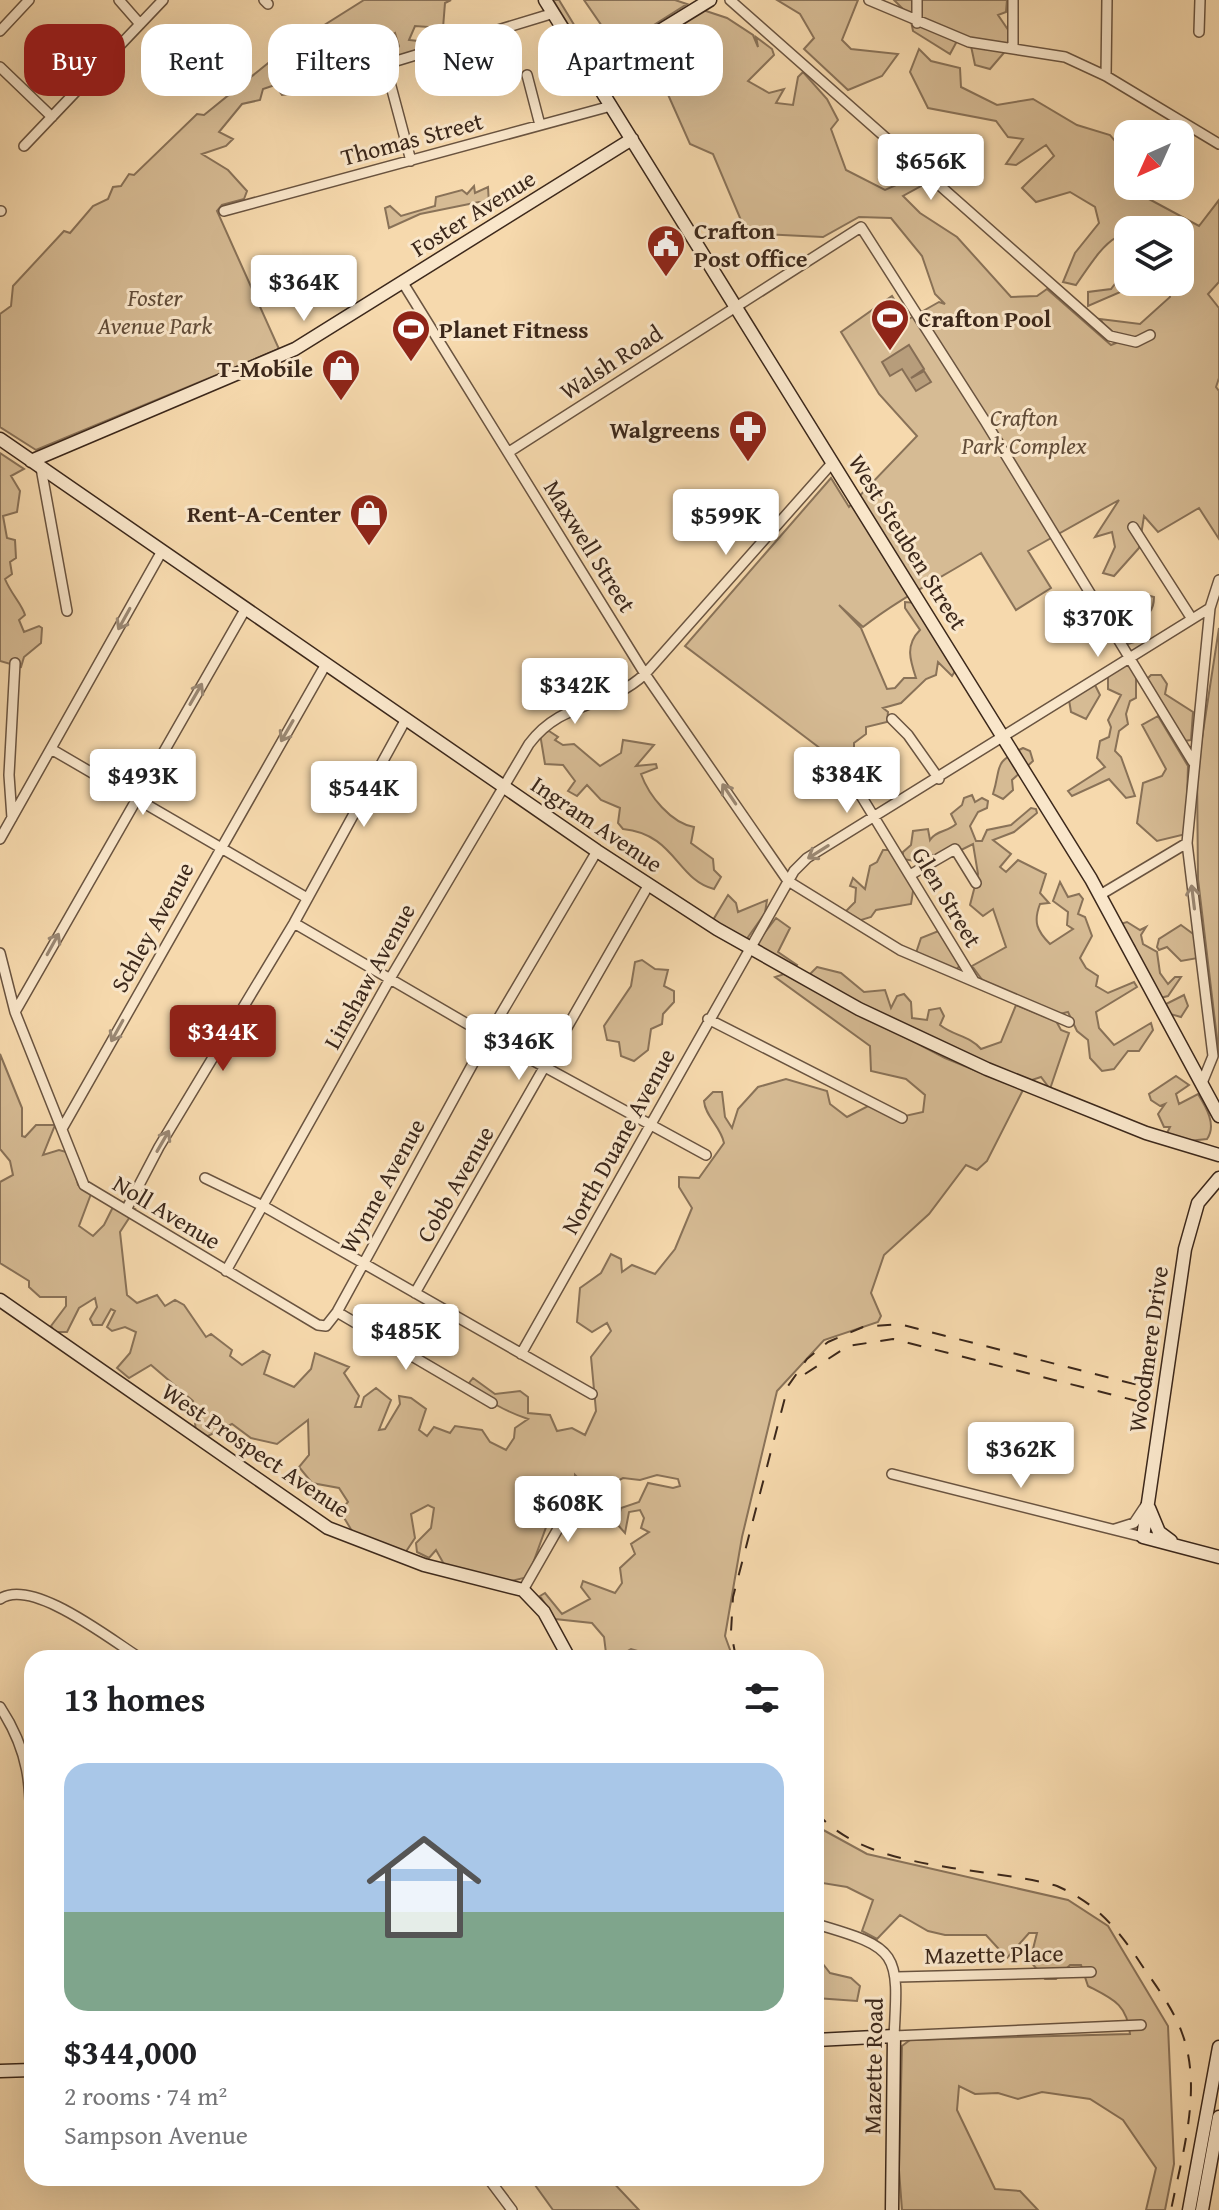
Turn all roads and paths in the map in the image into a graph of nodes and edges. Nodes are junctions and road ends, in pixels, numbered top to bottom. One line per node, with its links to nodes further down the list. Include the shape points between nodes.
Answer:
1 (29, 0): 14 (street)
2 (119, 0): 16 (street)
3 (163, 0): 16 (street)
4 (545, 0): 13 (street, West Steuben Street)
5 (710, 0): 18 (street)
6 (730, 0): 36 (street, via 1110,336 1136,342)
7 (869, 0): 15 (street)
8 (917, 0): 15 (street)
9 (1013, 0): 21 (street)
10 (1107, 0): 24 (street)
11 (1200, 0): 20 (street)
12 (0, 11): 14 (street)
13 (554, 13): 17 (street, West Steuben Street); 32 (street, via 389,66)
14 (10, 21): 19 (street)
15 (917, 23): 21 (street, via 969,42)
16 (140, 24): 27 (street)
17 (561, 24)
18 (671, 24)
19 (0, 31)
20 (1199, 32)
21 (1013, 48): 24 (street, via 1065,57)
22 (0, 67): 27 (street)
23 (527, 75): 28 (street)
24 (1106, 76): 30 (street, via 1201,125)
25 (605, 96): 26 (street, West Steuben Street)
26 (611, 106): 28 (street, Thomas Street); 29 (street, West Steuben Street)
27 (52, 117): 31 (street)
28 (540, 125): 32 (street, Thomas Street)
29 (632, 139): 34 (street, Foster Avenue); 35 (street, West Steuben Street)
30 (1219, 144)
31 (24, 146)
32 (411, 161): 33 (street, Thomas Street)
33 (224, 211)
34 (403, 283): 38 (street, Maxwell Street); 40 (street, Foster Avenue, via 276,359)
35 (735, 306): 38 (street, Walsh Road); 39 (street, West Steuben Street); 48 (street, Walsh Road, via 861,227)
36 (1150, 335)
37 (0, 439): 40 (street, Ingram Avenue)
38 (509, 452): 51 (street, Maxwell Street)
39 (833, 462): 51 (street, Linshaw Avenue); 54 (street, West Steuben Street)
40 (36, 464): 42 (street, Ingram Avenue); 46 (street)
41 (1133, 527): 47 (street)
42 (162, 551): 44 (street, Ingram Avenue); 55 (street, one-way to 55)
43 (1219, 580): 45 (street)
44 (246, 608): 50 (street, Ingram Avenue); 60 (street, one-way to 44)
45 (1210, 608): 47 (street, North Duane Avenue); 56 (street)
46 (67, 611)
47 (1192, 619): 48 (street, North Duane Avenue)
48 (1128, 659): 54 (street, North Duane Avenue); 56 (street)
49 (15, 663): 62 (street)
50 (326, 664): 52 (street, Ingram Avenue); 65 (street, Schley Avenue, one-way to 65)
51 (645, 674): 59 (street, Linshaw Avenue, via 620,695 548,722); 68 (street, Maxwell Street, one-way to 51)
52 (406, 719): 59 (street, Ingram Avenue); 72 (street)
53 (892, 719): 58 (street)
54 (1003, 737): 58 (street, North Duane Avenue); 71 (street, West Steuben Street)
55 (51, 749): 60 (street); 62 (street)
56 (1193, 762): 64 (street)
57 (825, 769): 61 (street, Glen Street, via 844,769)
58 (939, 779): 61 (street, North Duane Avenue)
59 (502, 785): 66 (street, Ingram Avenue); 76 (street, Linshaw Avenue)
60 (135, 798): 65 (street); 78 (street, one-way to 60)
61 (875, 817): 67 (street, Glen Street); 68 (street, North Duane Avenue, one-way to 68, via 807,858)
62 (12, 818): 63 (street)
63 (0, 839)
64 (1187, 843): 71 (street); 83 (street, one-way to 64, via 1213,1056)
65 (219, 849): 72 (street); 86 (street, Schley Avenue, one-way to 86)
66 (597, 851): 70 (street, Ingram Avenue); 81 (street, Wynne Avenue)
67 (910, 875): 69 (street, via 955,849); 77 (street, Glen Street)
68 (788, 881): 74 (street, North Duane Avenue); 77 (street, Maxwell Street, via 900,950)
69 (976, 883)
70 (648, 886): 74 (street, Ingram Avenue); 82 (street, Cobb Avenue)
71 (1100, 895): 83 (street, West Steuben Street)
72 (307, 898): 73 (street)
73 (294, 923): 76 (street); 93 (street, one-way to 73)
74 (749, 948): 79 (street, North Duane Avenue); 89 (street, Ingram Avenue, via 859,1009 987,1069 1146,1133)
75 (0, 953): 78 (street, Noll Avenue)
76 (391, 977): 81 (street); 92 (street, Linshaw Avenue)
77 (974, 981): 80 (street, Maxwell Street)
78 (15, 1012): 86 (street, Noll Avenue)
79 (708, 1019): 85 (street); 87 (street, North Duane Avenue)
80 (1069, 1022)
81 (488, 1036): 82 (street); 94 (street, Wynne Avenue)
82 (547, 1067): 87 (street); 96 (street, Cobb Avenue)
83 (1202, 1083): 84 (street, West Steuben Street)
84 (1219, 1116)
85 (902, 1118)
86 (63, 1127): 93 (street, Noll Avenue, via 84,1185)
87 (650, 1127): 88 (street); 100 (street, North Duane Avenue)
88 (706, 1155)
89 (1219, 1155)
90 (205, 1178): 92 (street)
91 (1219, 1178): 105 (street, Woodmere Drive, via 1204,1193 1192,1218)
92 (265, 1207): 94 (street); 95 (street, Linshaw Avenue)
93 (126, 1210): 95 (street, Noll Avenue)
94 (362, 1264): 96 (street); 98 (street, Wynne Avenue)
95 (226, 1271): 99 (street, Noll Avenue)
96 (415, 1293): 100 (street)
97 (0, 1300): 110 (street, West Prospect Avenue, via 328,1528 424,1565)
98 (337, 1312): 99 (street, Wynne Avenue, via 326,1326); 102 (street)
99 (318, 1325)
100 (521, 1354): 101 (street)
101 (592, 1394)
102 (492, 1403)
103 (892, 1474): 106 (street)
104 (598, 1486): 110 (street, via 559,1527)
105 (1148, 1502): 106 (street, via 1134,1523); 107 (street, Woodmere Drive); 108 (street, via 1159,1532)
106 (1111, 1530): 107 (street)
107 (1143, 1537): 108 (street)
108 (1181, 1547): 109 (street)
109 (1219, 1557)
110 (523, 1590): 113 (street, via 544,1612)
111 (0, 1599): 112 (street, via 33,1594)
112 (127, 1650)
113 (565, 1650)
114 (0, 1707): 115 (street)
115 (24, 1756)
116 (824, 1927): 118 (street, Mazette Road, via 872,1943 890,1960)
117 (1091, 1972): 118 (street, Mazette Place)
118 (897, 1977): 120 (street, Mazette Road)
119 (1141, 2025): 120 (street)
120 (894, 2036): 121 (street); 128 (street, Mazette Road)
121 (824, 2040)
122 (1219, 2047): 129 (street)
123 (24, 2070): 124 (street)
124 (0, 2071)
125 (1219, 2117): 130 (street)
126 (494, 2186): 127 (street)
127 (512, 2210)
128 (892, 2210)
129 (1189, 2210)
130 (1202, 2210)

